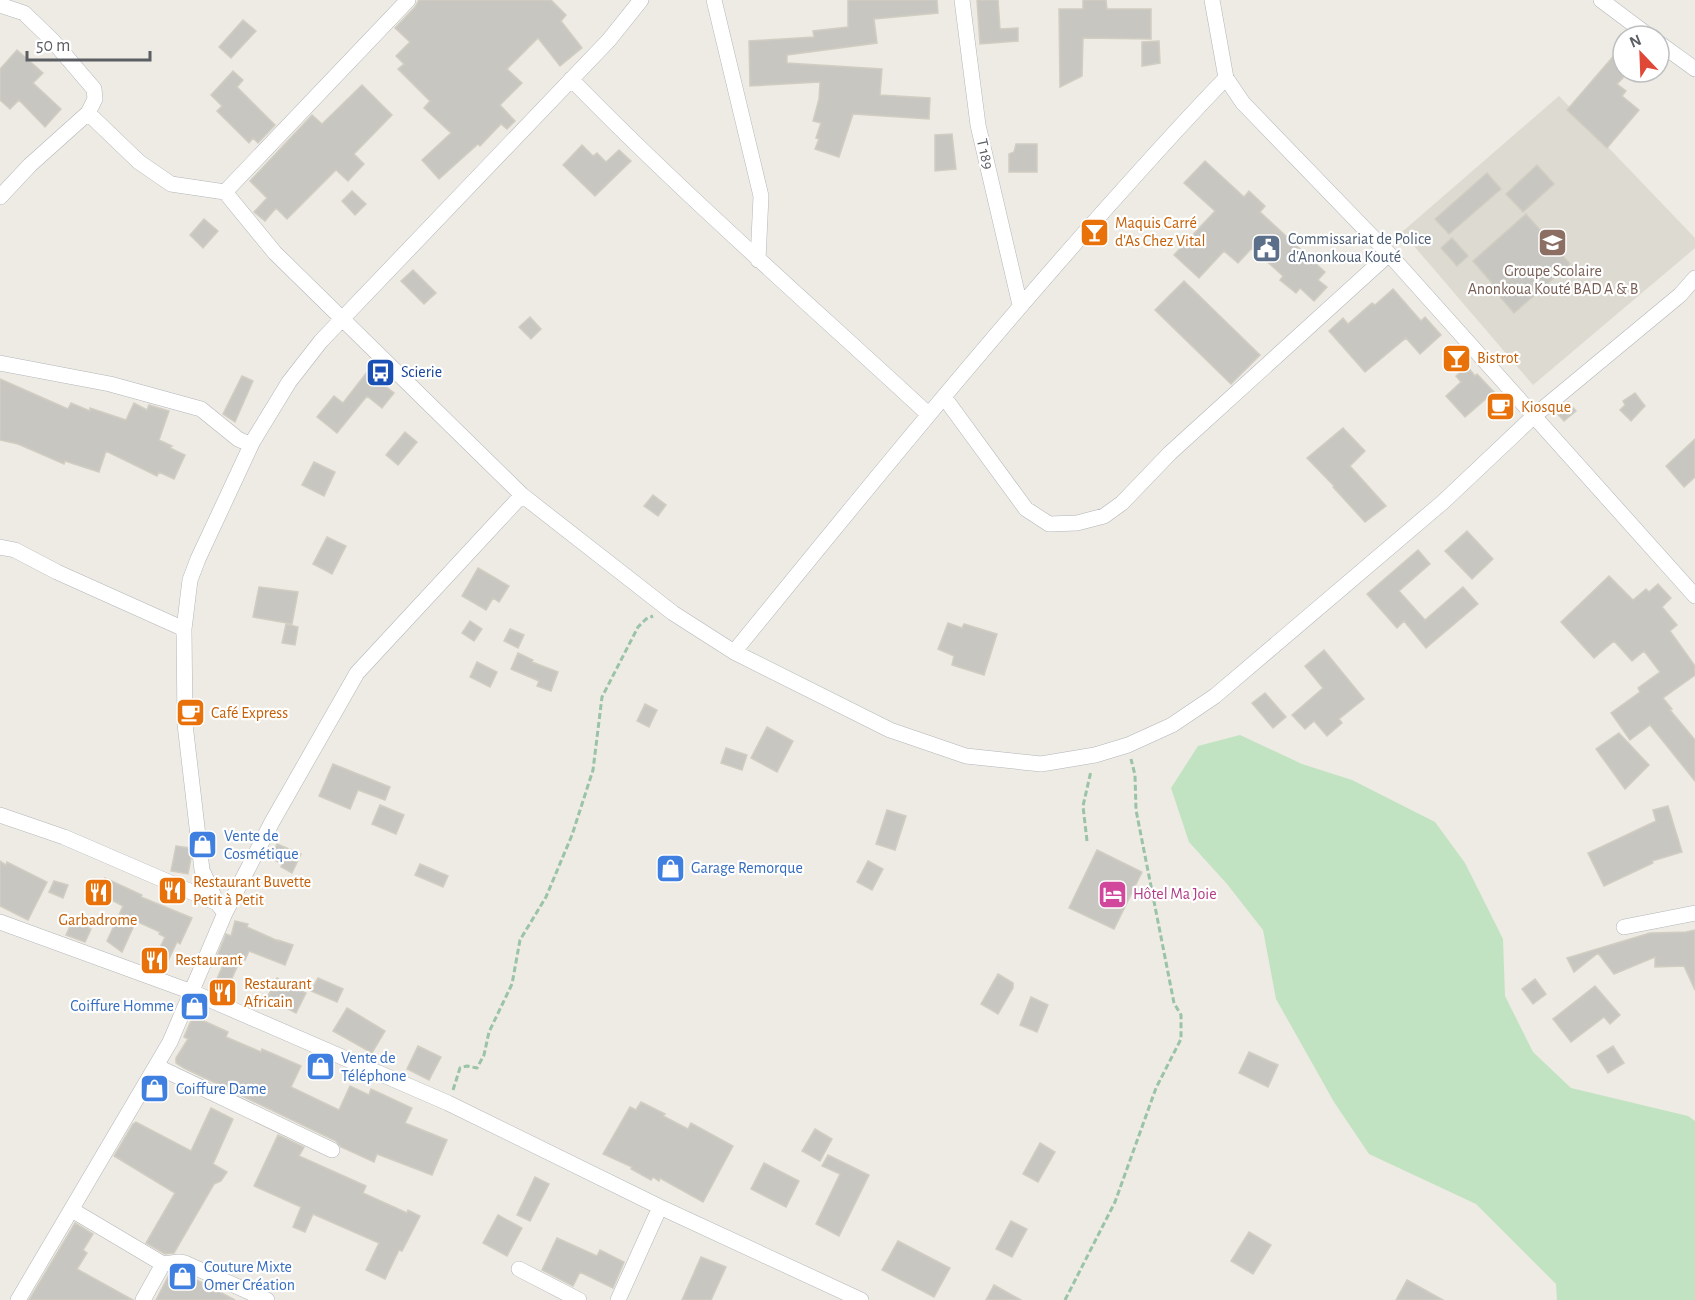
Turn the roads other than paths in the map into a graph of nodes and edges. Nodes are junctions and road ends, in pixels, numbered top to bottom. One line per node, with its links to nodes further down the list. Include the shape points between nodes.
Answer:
1 (408, 0): 14 (street)
2 (641, 0): 12 (street)
3 (714, 0): 17 (street, via 761,196)
4 (962, 0): 19 (street, T 189, via 978,125)
5 (1212, 0): 11 (street)
6 (1601, 0): 8 (street)
7 (0, 5): 13 (street, via 24,13 94,89 95,99)
8 (1633, 24)
9 (1671, 52): 10 (street)
10 (1695, 69)
11 (1226, 78): 16 (street, via 1242,103); 19 (street)
12 (571, 79): 17 (street); 20 (street)
13 (88, 113): 14 (street, via 139,162 171,184); 15 (street)
14 (225, 192): 20 (street, via 275,253)
15 (0, 197)
16 (1389, 254): 22 (street, via 1104,516 1077,523 1049,524 1026,510); 24 (street)
17 (758, 260): 23 (street)
18 (1695, 278): 24 (street, via 1680,295)
19 (1020, 305): 22 (street)
20 (343, 317): 25 (street, via 289,382); 26 (street)
21 (0, 363): 25 (street, via 110,384 201,409)
22 (944, 397): 23 (street)
23 (928, 414): 30 (street)
24 (1534, 416): 28 (street); 30 (street, via 1443,502 1215,696 1172,725 1095,755 1041,764 966,756 890,730)
25 (251, 445): 29 (street, via 190,580)
26 (522, 495): 30 (street, via 673,613); 32 (street, via 357,674)
27 (0, 547): 29 (street, via 15,550)
28 (1695, 596)
29 (184, 629): 32 (street, via 185,724 202,870)
30 (734, 652)
31 (0, 815): 32 (street, via 64,837)
32 (221, 908): 36 (street)
33 (1695, 913): 35 (street)
34 (0, 922): 36 (street)
35 (1624, 927)
36 (192, 992): 37 (street); 39 (street, via 448,1103)
37 (156, 1066): 38 (street); 40 (street)
38 (332, 1150)
39 (660, 1207): 47 (street); 48 (street)
40 (72, 1210): 41 (street); 43 (street)
41 (164, 1264): 44 (street); 45 (street, via 185,1263)
42 (519, 1269): 46 (street)
43 (18, 1300)
44 (143, 1300)
45 (267, 1300)
46 (579, 1300)
47 (618, 1300)
48 (861, 1300)

